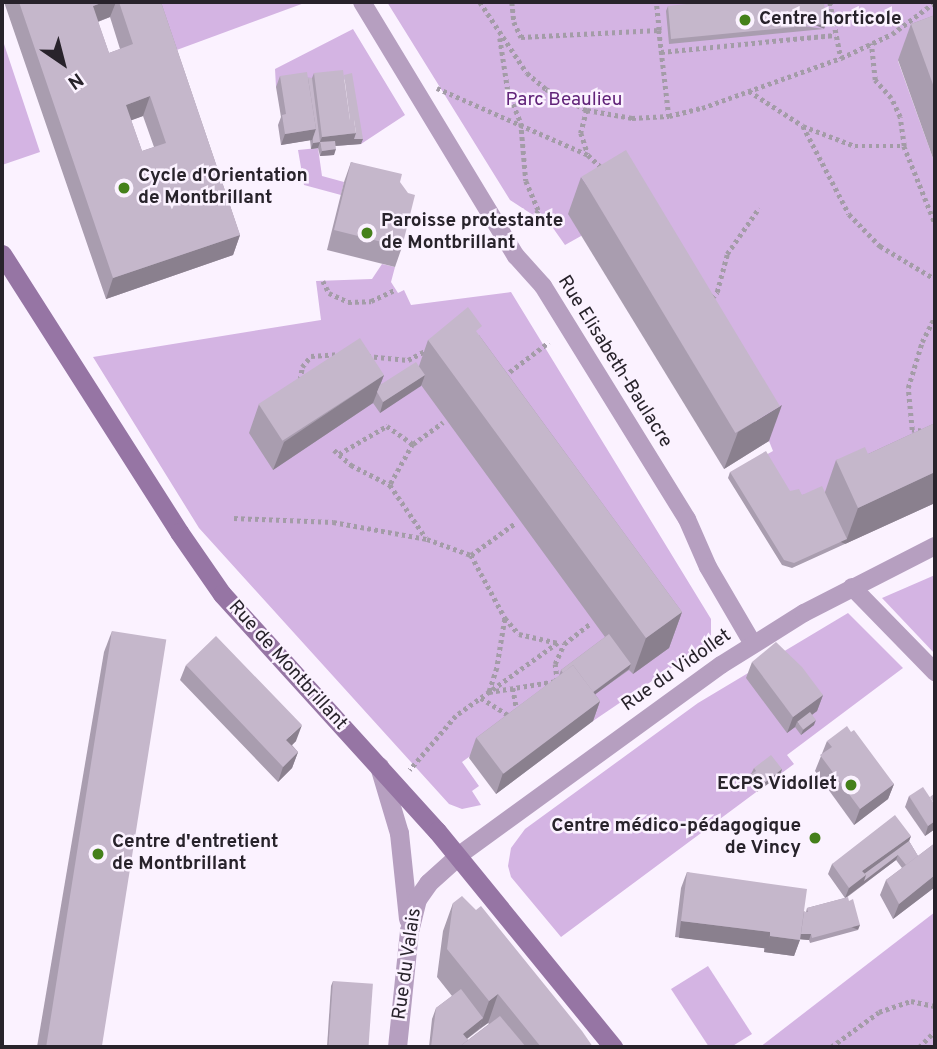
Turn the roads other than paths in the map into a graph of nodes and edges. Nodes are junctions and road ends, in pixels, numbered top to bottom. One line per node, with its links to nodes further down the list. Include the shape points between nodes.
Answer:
1 (362, 2): 5 (street, Rue Elisabeth-Baulacre, via 516,256 543,286 687,519 708,567)
2 (2, 254): 7 (main road, Rue de Montbrillant, via 222,594)
3 (935, 546): 4 (street, Rue du Vidollet)
4 (852, 587): 5 (street, Rue du Vidollet); 6 (street)
5 (753, 644): 8 (street, Rue du Vidollet)
6 (935, 673)
7 (379, 765): 8 (main road, Rue de Montbrillant); 9 (street, via 399,832)
8 (458, 856): 9 (street, Rue du Valais, via 422,891); 11 (main road, Rue de Montbrillant)
9 (409, 931): 10 (street, Rue du Valais)
10 (397, 1047)
11 (613, 1047)

